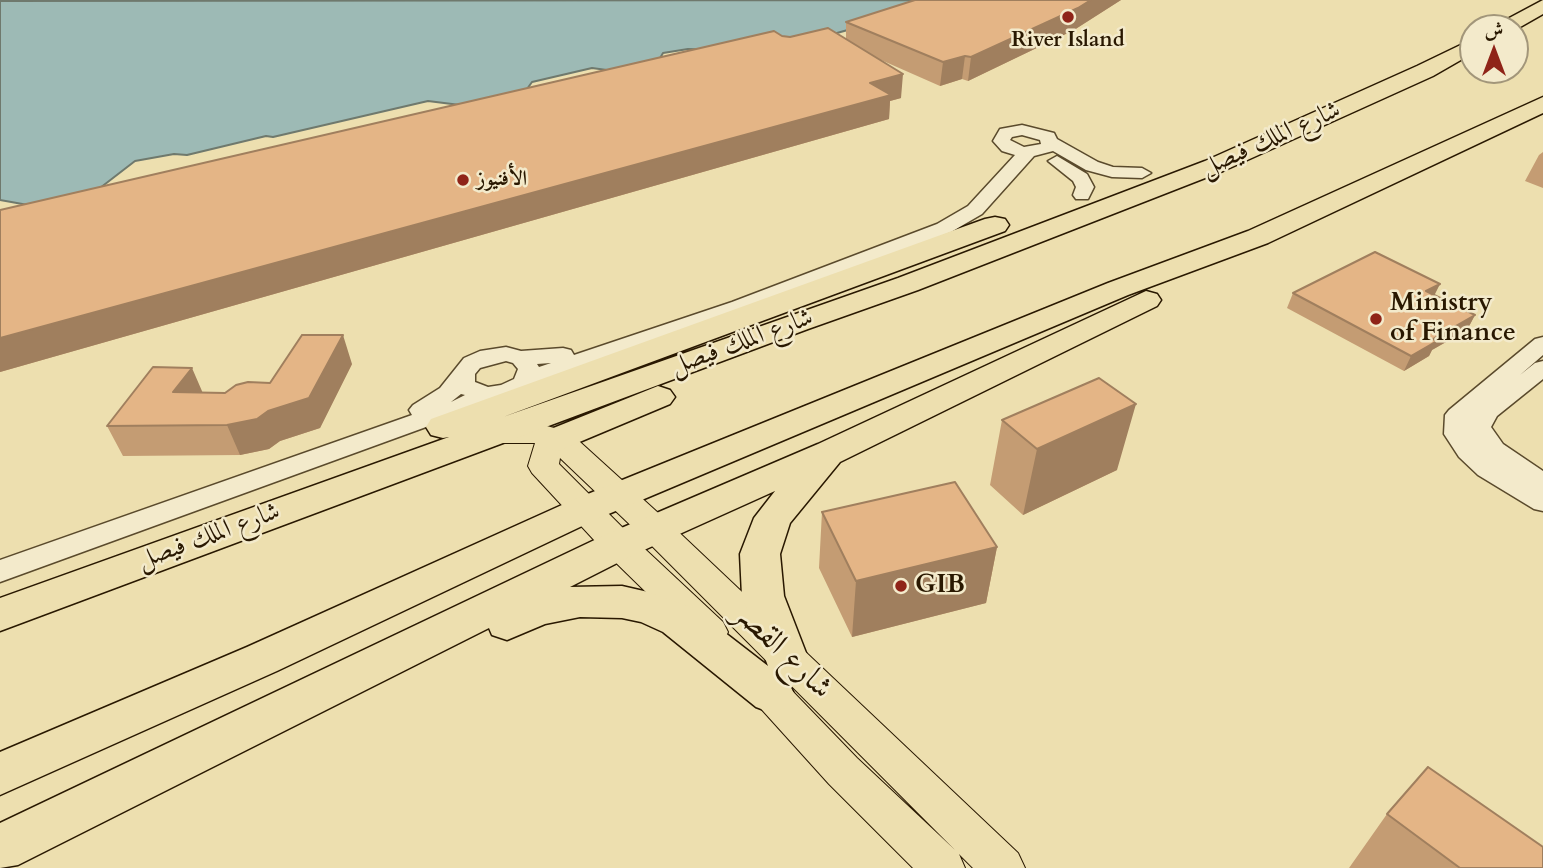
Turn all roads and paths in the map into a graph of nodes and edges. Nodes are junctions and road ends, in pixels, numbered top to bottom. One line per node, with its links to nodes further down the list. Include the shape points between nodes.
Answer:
1 (1459, 52): 2 (highway, شارع الملك فيصل)
2 (1376, 93): 9 (highway, via 1305,112); 12 (highway, شارع الملك فيصل, via 1214,166 908,284)
3 (1543, 104): 5 (highway)
4 (1543, 110): 5 (highway)
5 (1510, 120): 11 (highway)
6 (1051, 143): 7 (street, via 1041,134 1017,130 1001,138); 8 (street); 9 (street, via 1092,166)
7 (1008, 148): 8 (street); 14 (street, via 1005,161 972,200 936,224 745,295)
8 (1031, 152): 10 (street, via 1051,157 1076,174 1084,183); 14 (street, via 975,210 944,228 739,306)
9 (1142, 173): 10 (highway)
10 (1082, 195): 27 (highway, via 586,372 249,500)
11 (1258, 237): 20 (highway, via 1141,303); 22 (highway, via 1118,289)
12 (797, 321): 18 (highway, شارع الملك فيصل); 19 (highway, via 783,338 748,359)
13 (1543, 344): 23 (street, via 1457,415 1456,434 1487,468)
14 (524, 368): 16 (street, via 506,354 488,356 472,363); 17 (street, via 506,392)
15 (1543, 368): 21 (street, via 1487,412 1479,427 1493,450)
16 (462, 379): 17 (street, via 470,389); 25 (street, via 418,411)
17 (487, 394): 26 (street)
18 (495, 433): 19 (main road, via 532,432); 27 (highway, شارع الملك فيصل)
19 (558, 439): 22 (main road, شارع القصر, via 547,448 543,466)
20 (831, 452): 24 (highway); 29 (highway, via 773,518 760,554)
21 (1543, 484)
22 (603, 502): 24 (main road, شارع القصر); 30 (highway)
23 (1543, 502)
24 (637, 537): 29 (main road, شارع القصر); 31 (highway)
25 (0, 560)
26 (0, 571)
27 (114, 572): 28 (highway, شارع الملك فيصل)
28 (0, 615)
29 (779, 676): 31 (highway, via 648,608 580,601 537,609 255,746); 33 (main road, شارع القصر, via 843,771); 34 (main road, شارع القصر)
30 (0, 774)
31 (53, 824): 32 (highway)
32 (0, 848)
33 (943, 868)
34 (1003, 868)

